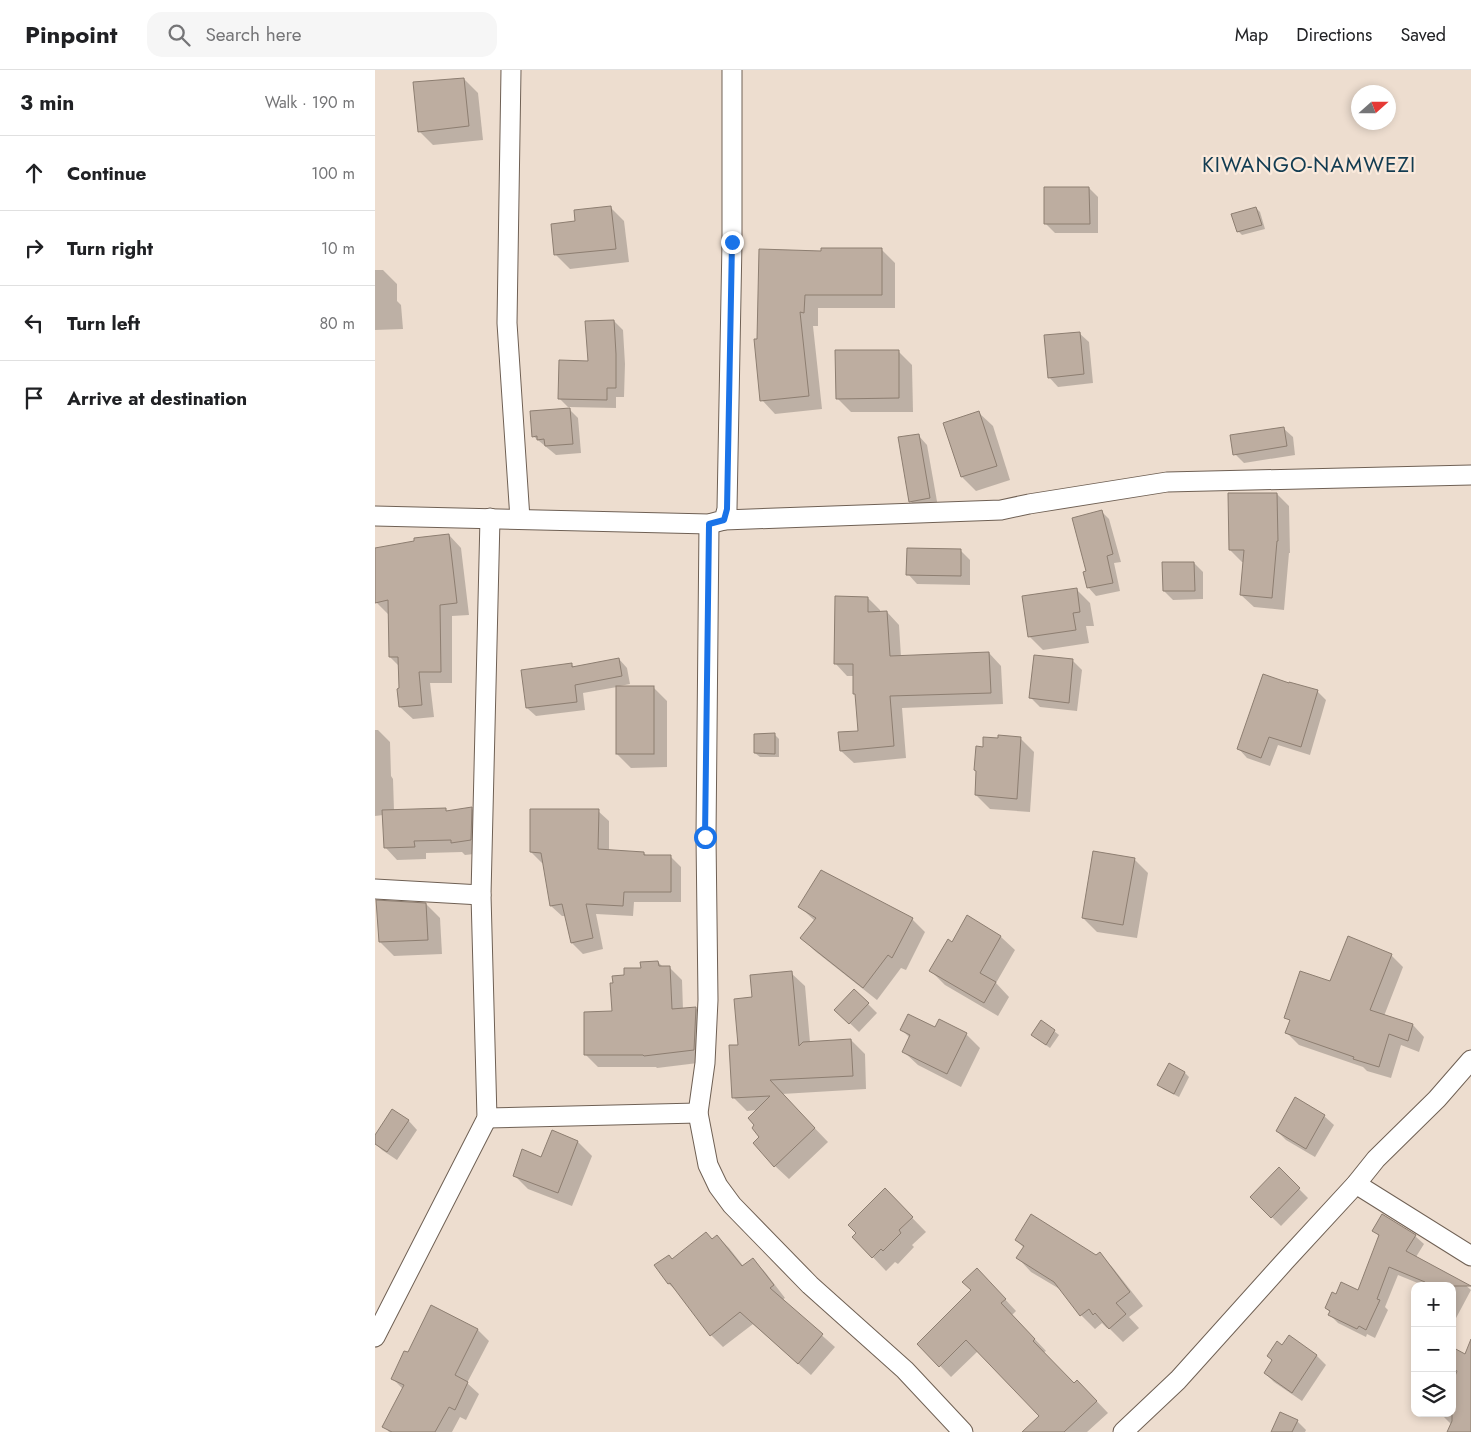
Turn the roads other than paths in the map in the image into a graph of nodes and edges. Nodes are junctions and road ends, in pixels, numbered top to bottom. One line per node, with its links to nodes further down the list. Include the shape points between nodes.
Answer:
1 (511, 70): 6 (street, via 507,323)
2 (732, 70): 7 (street, via 727,509)
3 (1471, 475): 7 (street, via 1167,482 1001,510)
4 (375, 516): 5 (street)
5 (490, 518): 6 (street); 9 (street)
6 (520, 519): 7 (street)
7 (716, 522): 11 (street, via 705,837 708,1000 705,1063)
8 (375, 889): 9 (street)
9 (481, 895): 12 (street)
10 (1471, 1060): 13 (street)
11 (698, 1113): 12 (street); 17 (street, via 708,1165 732,1205 810,1285 905,1370)
12 (487, 1118): 15 (street)
13 (1356, 1184): 14 (street); 16 (street)
14 (1471, 1256)
15 (375, 1337)
16 (1131, 1430)
17 (963, 1432)

